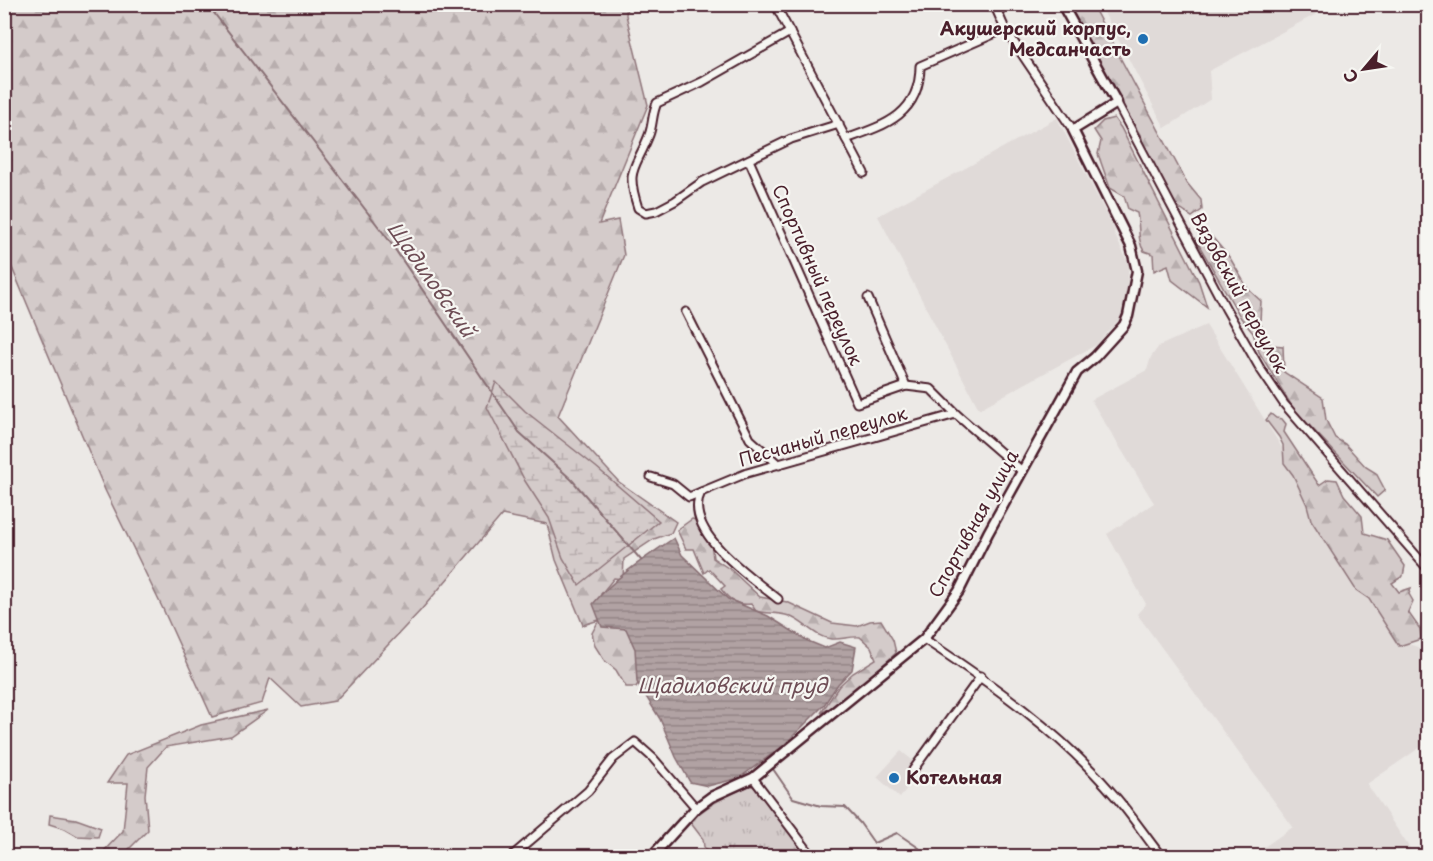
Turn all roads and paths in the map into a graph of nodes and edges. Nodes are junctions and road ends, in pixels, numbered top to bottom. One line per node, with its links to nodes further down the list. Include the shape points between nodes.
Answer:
1 (775, 4): 5 (street)
2 (994, 4): 4 (street)
3 (1062, 4): 6 (street, Вязовский переулок)
4 (1005, 29): 8 (street); 9 (street, via 920,66 916,94 906,108 885,124)
5 (790, 32): 7 (street); 10 (street, via 657,103 631,179 638,208 646,213 656,211 702,182)
6 (1117, 103): 8 (street); 20 (street, Вязовский переулок, via 1261,370 1284,404)
7 (839, 124): 9 (street); 10 (street, via 790,139)
8 (1073, 130): 17 (street, Спортивная улица, via 1131,246 1137,271 1124,325 1077,372)
9 (846, 139): 11 (street)
10 (749, 160): 14 (street, Спортивный переулок, via 857,403)
11 (864, 173)
12 (868, 298): 14 (street)
13 (686, 312): 16 (street, via 750,439)
14 (906, 386): 15 (street, via 931,389)
15 (956, 414): 16 (street, Песчаный переулок); 17 (street)
16 (779, 465): 19 (street, Песчаный переулок)
17 (1022, 471): 22 (street, Спортивная улица, via 958,591)
18 (651, 477): 19 (street, via 673,484 689,497)
19 (701, 492): 21 (street, via 697,505 700,525 710,540)
20 (1428, 569)
21 (778, 599)
22 (924, 639): 23 (street); 25 (street, Спортивная улица)
23 (981, 676): 24 (street); 30 (street, via 1076,756 1114,794)
24 (913, 770)
25 (753, 778): 26 (street, Спортивная улица); 29 (street)
26 (696, 808): 27 (street, via 634,742 613,759 588,791); 28 (street, Спортивная улица)
27 (512, 856)
28 (652, 856)
29 (812, 856)
30 (1161, 856)

